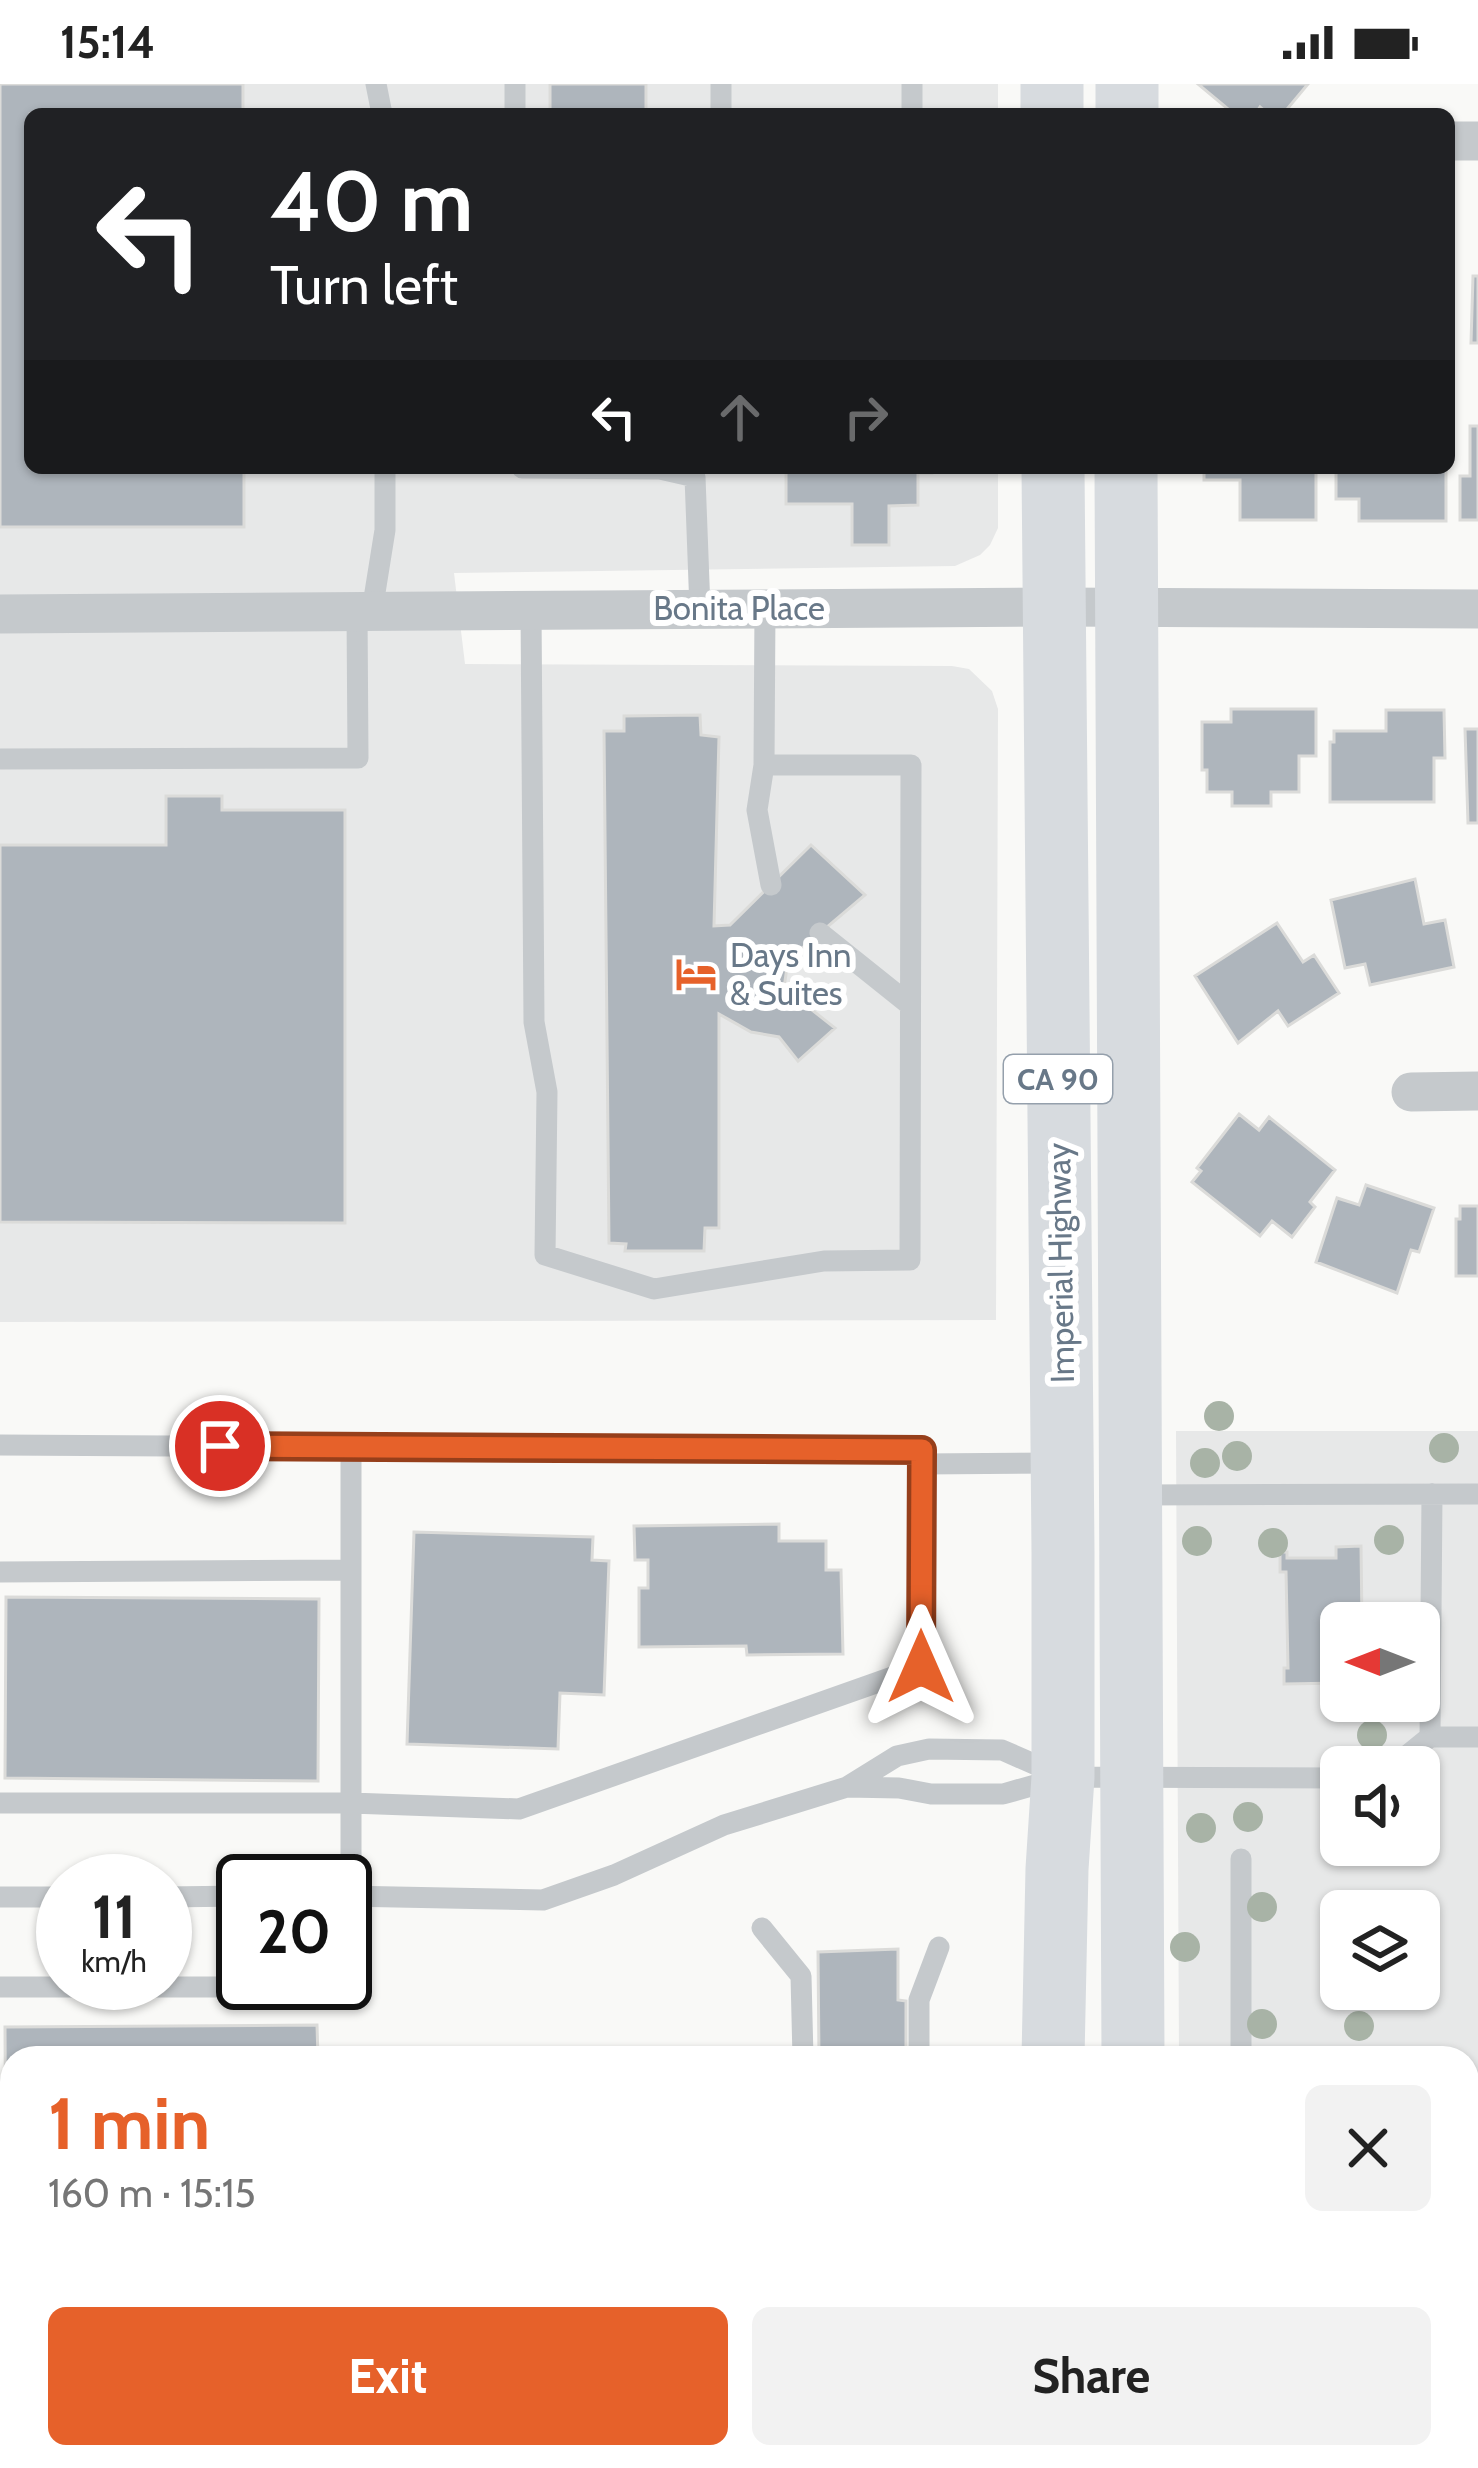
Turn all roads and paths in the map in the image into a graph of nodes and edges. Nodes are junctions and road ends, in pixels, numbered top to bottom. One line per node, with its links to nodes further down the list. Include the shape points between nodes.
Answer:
1 (385, 474): 11 (lane, via 385,530)
2 (695, 474): 8 (lane)
3 (1053, 474): 5 (main road, Imperial Highway / CA 90)
4 (1126, 474): 7 (main road, Imperial Highway / CA 90)
5 (1053, 607): 6 (street, Bonita Place); 7 (street, Bonita Place); 22 (main road, Imperial Highway / CA 90)
6 (765, 608): 8 (street, Bonita Place); 14 (lane)
7 (1126, 608): 9 (street, Bonita Place); 26 (main road, Imperial Highway / CA 90)
8 (700, 609): 10 (street, Bonita Place)
9 (1478, 609)
10 (531, 610): 11 (street, Bonita Place); 17 (lane, via 534,1022 548,1092 545,1255 654,1289 824,1261 910,1260)
11 (364, 611): 12 (street, Bonita Place); 13 (lane, via 358,758)
12 (0, 614)
13 (0, 759)
14 (764, 765): 15 (lane, via 757,810); 17 (lane, via 911,765)
15 (771, 885)
16 (820, 933): 17 (lane)
17 (910, 1005)
18 (1478, 1091): 19 (street)
19 (1412, 1092)
20 (0, 1445): 21 (lane)
21 (351, 1447): 23 (lane, via 922,1450); 27 (lane)
22 (1062, 1463): 23 (lane); 32 (main road, Imperial Highway / CA 90)
23 (922, 1464): 37 (lane, via 921,1667 519,1809)
24 (1432, 1494): 25 (lane); 26 (lane); 29 (lane)
25 (1478, 1494)
26 (1132, 1495): 33 (main road, Imperial Highway / CA 90)
27 (351, 1570): 28 (lane); 37 (lane)
28 (0, 1572)
29 (1430, 1738): 30 (lane); 31 (lane)
30 (1478, 1738)
31 (1420, 1746)
32 (1064, 1777): 33 (lane); 35 (lane, via 1003,1794); 35 (lane, via 1002,1750 928,1749 897,1756); 49 (main road, Imperial Highway / CA 90)
33 (1134, 1777): 34 (lane); 50 (main road, Imperial Highway / CA 90)
34 (1320, 1778)
35 (847, 1787): 40 (lane, via 724,1826 543,1900)
36 (0, 1803): 37 (lane)
37 (351, 1803): 38 (lane)
38 (349, 1854)
39 (1241, 1859): 51 (lane)
40 (372, 1896)
41 (0, 1897): 42 (lane)
42 (36, 1897)
43 (762, 1928): 47 (lane, via 801,1976)
44 (939, 1947): 48 (lane, via 919,2000)
45 (0, 1987): 46 (lane)
46 (216, 1987)
47 (803, 2046)
48 (919, 2046)
49 (1053, 2046)
50 (1133, 2046)
51 (1241, 2046)

